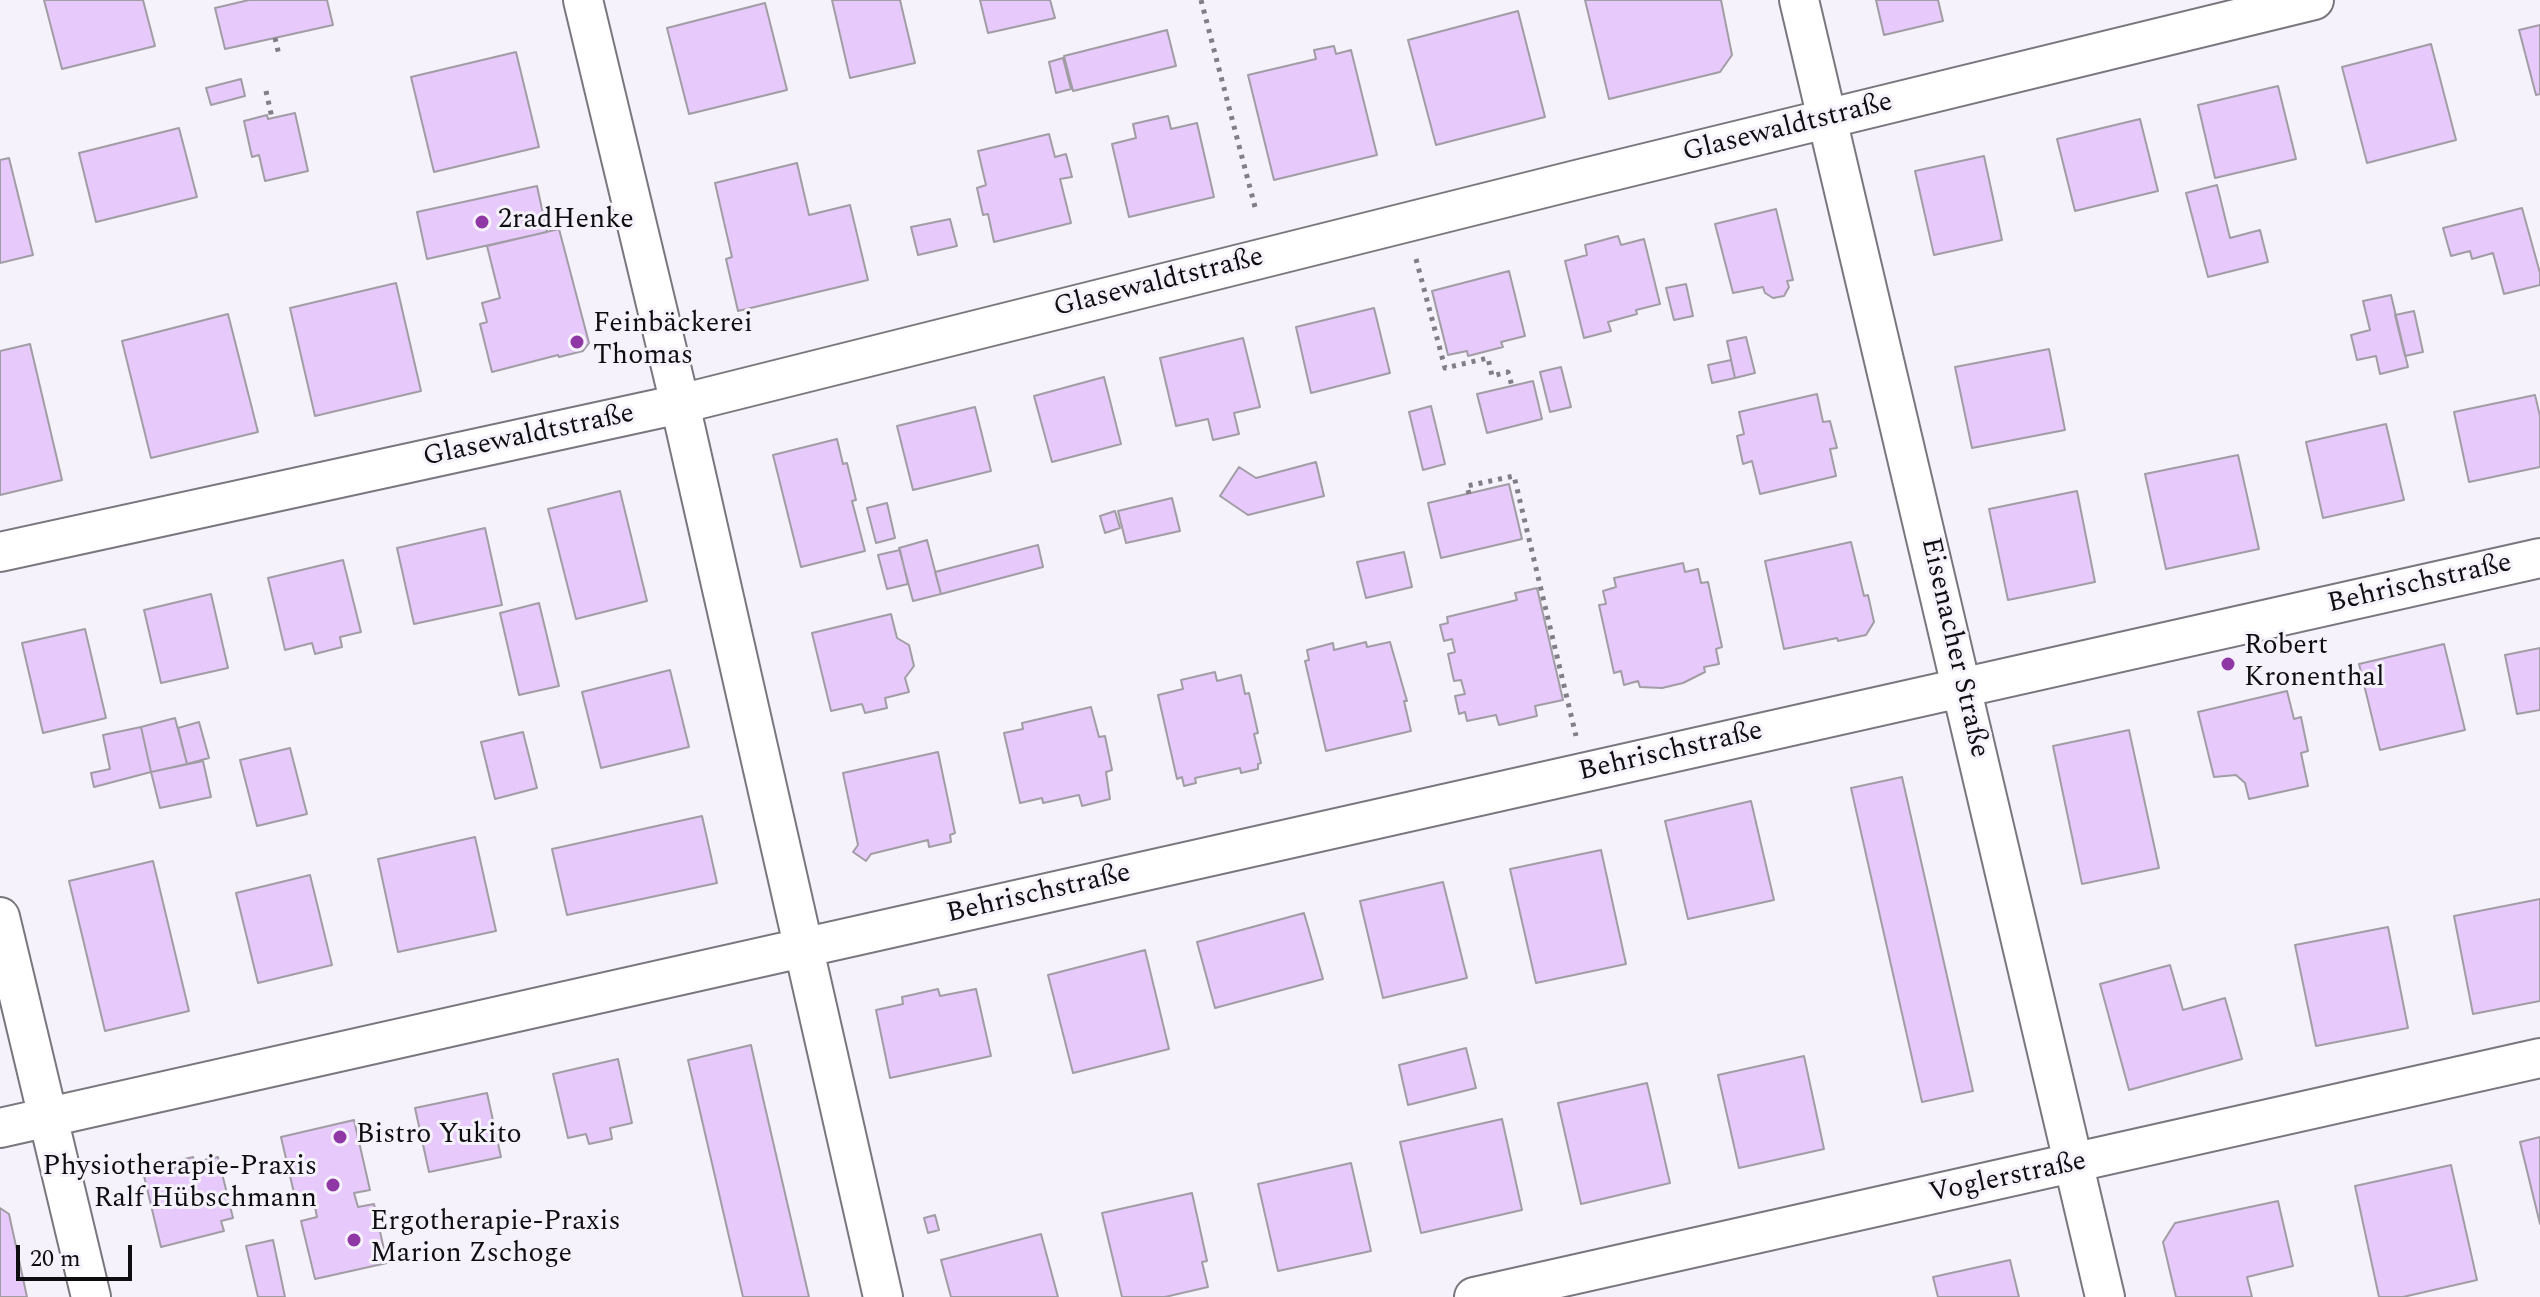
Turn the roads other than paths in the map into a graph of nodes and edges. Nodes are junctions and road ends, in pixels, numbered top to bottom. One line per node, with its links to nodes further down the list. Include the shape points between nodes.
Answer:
1 (583, 0): 5 (street)
2 (1799, 0): 4 (street, Eisenacher Straße)
3 (2314, 0): 4 (street, Glasewaldtstraße)
4 (1827, 119): 5 (street, Glasewaldtstraße); 8 (street, Eisenacher Straße)
5 (680, 404): 6 (street, Glasewaldtstraße); 10 (street)
6 (0, 552)
7 (2540, 558): 8 (street, Behrischstraße)
8 (1962, 688): 10 (street, Behrischstraße); 14 (street, Eisenacher Straße)
9 (0, 917): 12 (street)
10 (802, 948): 12 (street, Behrischstraße); 16 (street)
11 (2540, 1058): 14 (street, Voglerstraße)
12 (48, 1117): 13 (street, Behrischstraße); 15 (street)
13 (0, 1128)
14 (2074, 1165): 17 (street, Voglerstraße); 18 (street, Eisenacher Straße)
15 (91, 1297)
16 (883, 1297)
17 (1474, 1297)
18 (2105, 1297)

